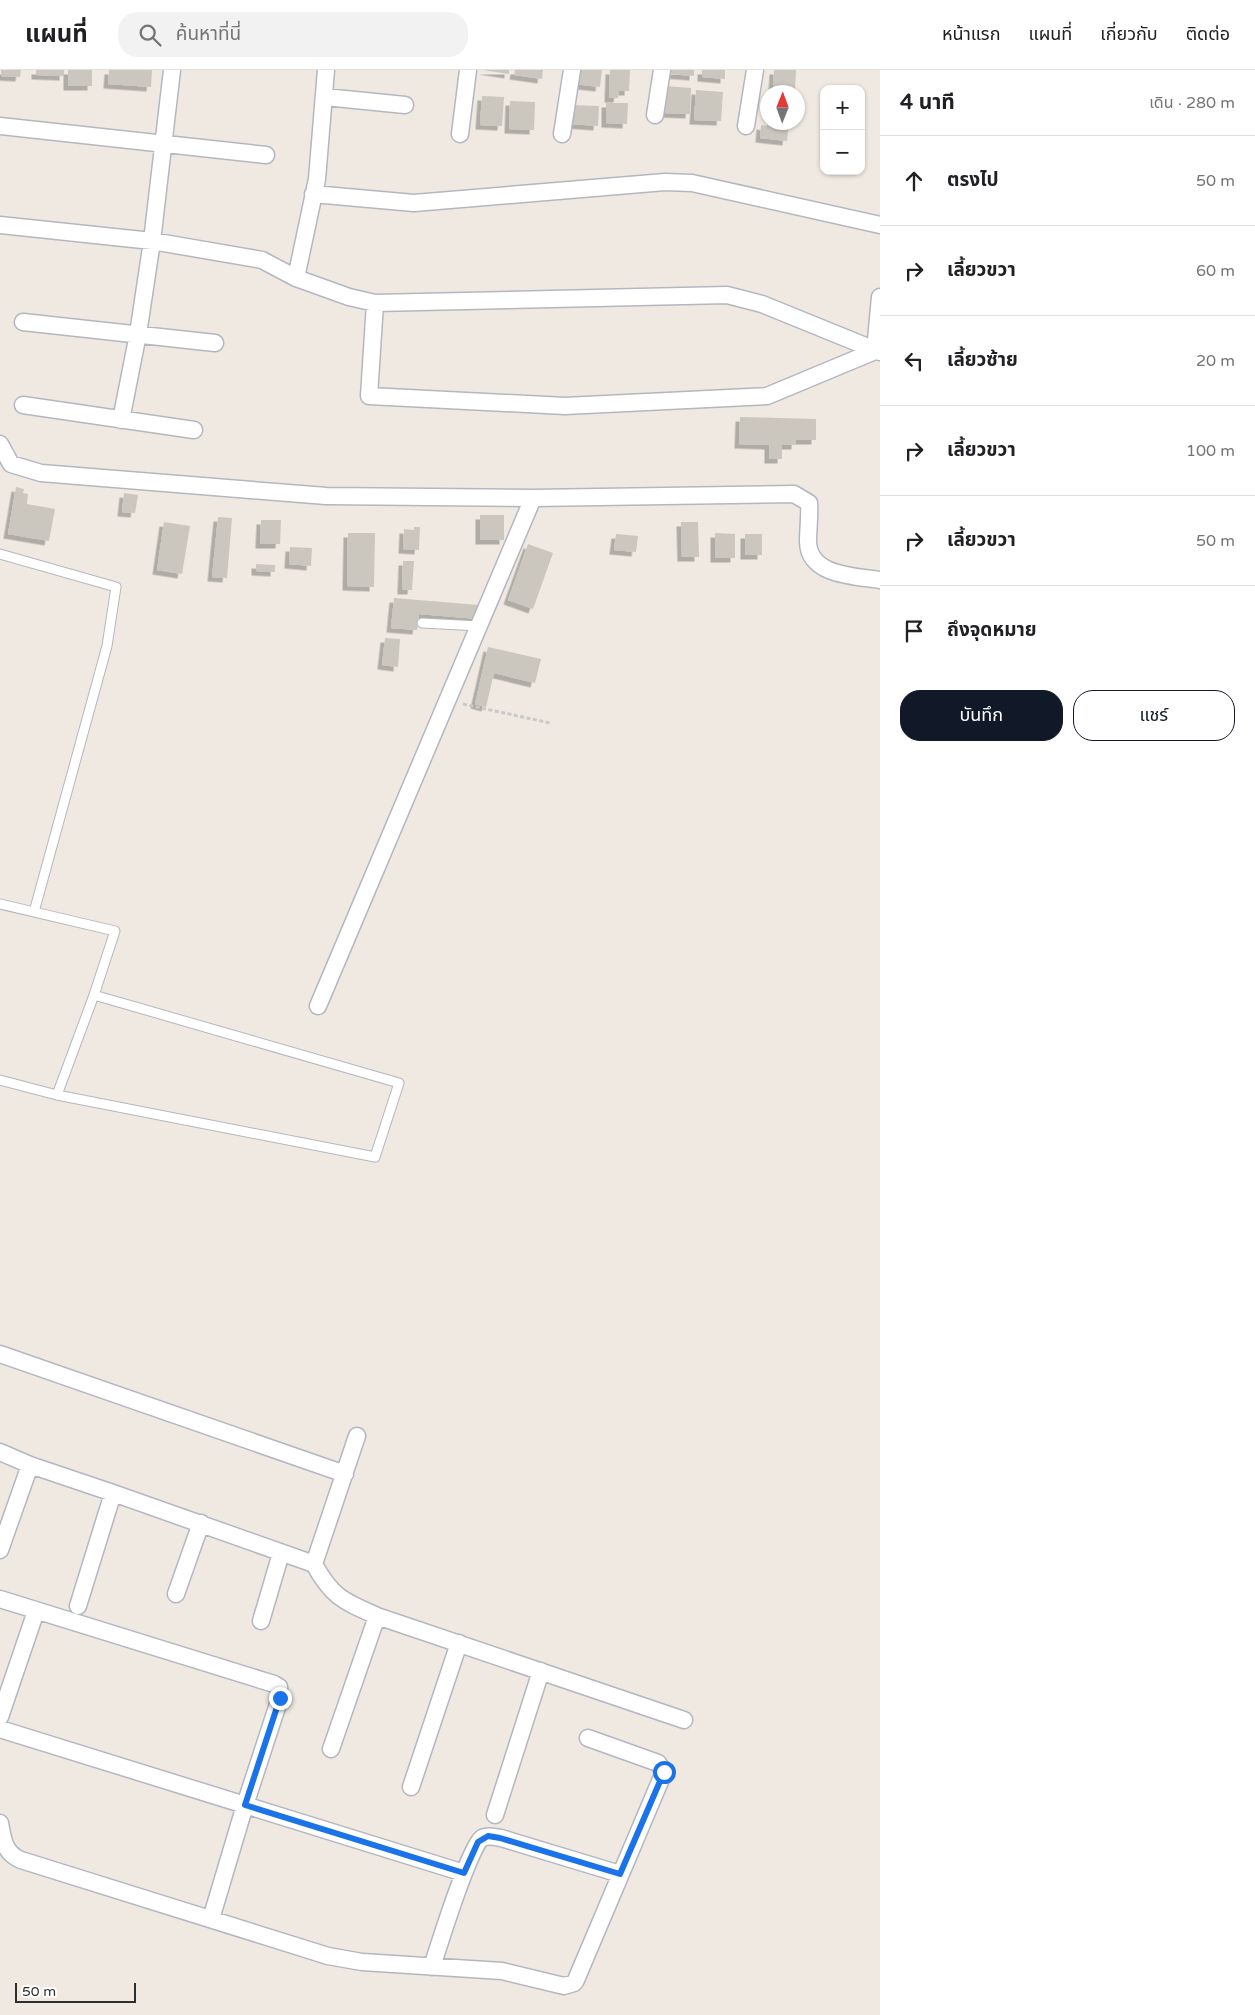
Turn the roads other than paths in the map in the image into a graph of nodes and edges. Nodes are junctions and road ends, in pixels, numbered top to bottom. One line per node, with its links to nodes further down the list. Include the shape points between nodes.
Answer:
1 (175, 70): 14 (street)
2 (326, 70): 7 (street)
3 (468, 70): 12 (street)
4 (572, 70): 13 (street)
5 (662, 70): 9 (street)
6 (755, 70): 11 (street)
7 (325, 97): 8 (street); 16 (street)
8 (405, 105)
9 (655, 115)
10 (0, 126): 14 (street)
11 (746, 126)
12 (460, 134)
13 (562, 134)
14 (162, 144): 15 (street); 19 (street)
15 (266, 155)
16 (314, 194): 18 (street, via 414,204 665,182 692,183); 20 (street)
17 (0, 225): 19 (street)
18 (880, 225)
19 (152, 241): 20 (street, via 262,260); 24 (street)
20 (296, 278): 22 (street)
21 (880, 297): 26 (street)
22 (376, 304): 26 (street, via 727,296 762,304); 26 (street, via 369,396 565,406 767,396)
23 (23, 322): 24 (street)
24 (138, 334): 25 (street); 28 (street)
25 (215, 343)
26 (878, 351)
27 (23, 405): 28 (street)
28 (122, 420): 29 (street)
29 (194, 430)
30 (0, 444): 31 (street, via 11,464 41,473 326,496)
31 (533, 498): 33 (street, via 794,494 809,503 808,544 814,560 826,569 844,575); 35 (street)
32 (0, 554): 37 (lane, via 116,587 106,646)
33 (880, 580)
34 (422, 623): 35 (lane)
35 (479, 626): 39 (street)
36 (0, 904): 37 (lane)
37 (34, 912): 38 (lane, via 115,931)
38 (94, 995): 41 (lane); 41 (lane, via 399,1083 375,1157)
39 (318, 1006)
40 (0, 1080): 41 (lane)
41 (58, 1095)
42 (0, 1354): 46 (street)
43 (357, 1436): 46 (street)
44 (0, 1452): 45 (street)
45 (30, 1466): 47 (street); 49 (street)
46 (345, 1474): 51 (street)
47 (113, 1493): 48 (street); 54 (street)
48 (201, 1524): 50 (street); 52 (street)
49 (0, 1550)
50 (281, 1553): 51 (street); 57 (street)
51 (314, 1564): 56 (street, via 334,1594 346,1603)
52 (176, 1594)
53 (0, 1600): 55 (street)
54 (78, 1606)
55 (36, 1611): 60 (street); 66 (street, via 279,1687 280,1698)
56 (377, 1616): 58 (street); 64 (street)
57 (261, 1621)
58 (458, 1643): 59 (street); 65 (street)
59 (541, 1672): 61 (street); 67 (street)
60 (0, 1717)
61 (684, 1720)
62 (0, 1729): 66 (street)
63 (588, 1738): 70 (street, via 658,1763 664,1772)
64 (331, 1749)
65 (411, 1787)
66 (245, 1805): 69 (street); 71 (street)
67 (496, 1815)
68 (0, 1823): 71 (street, via 6,1848 15,1858)
69 (464, 1873): 70 (street, via 478,1842 488,1836); 72 (street)
70 (620, 1874): 72 (street, via 574,1983 564,1986 502,1971)
71 (211, 1919): 72 (street, via 346,1960)
72 (432, 1967)

